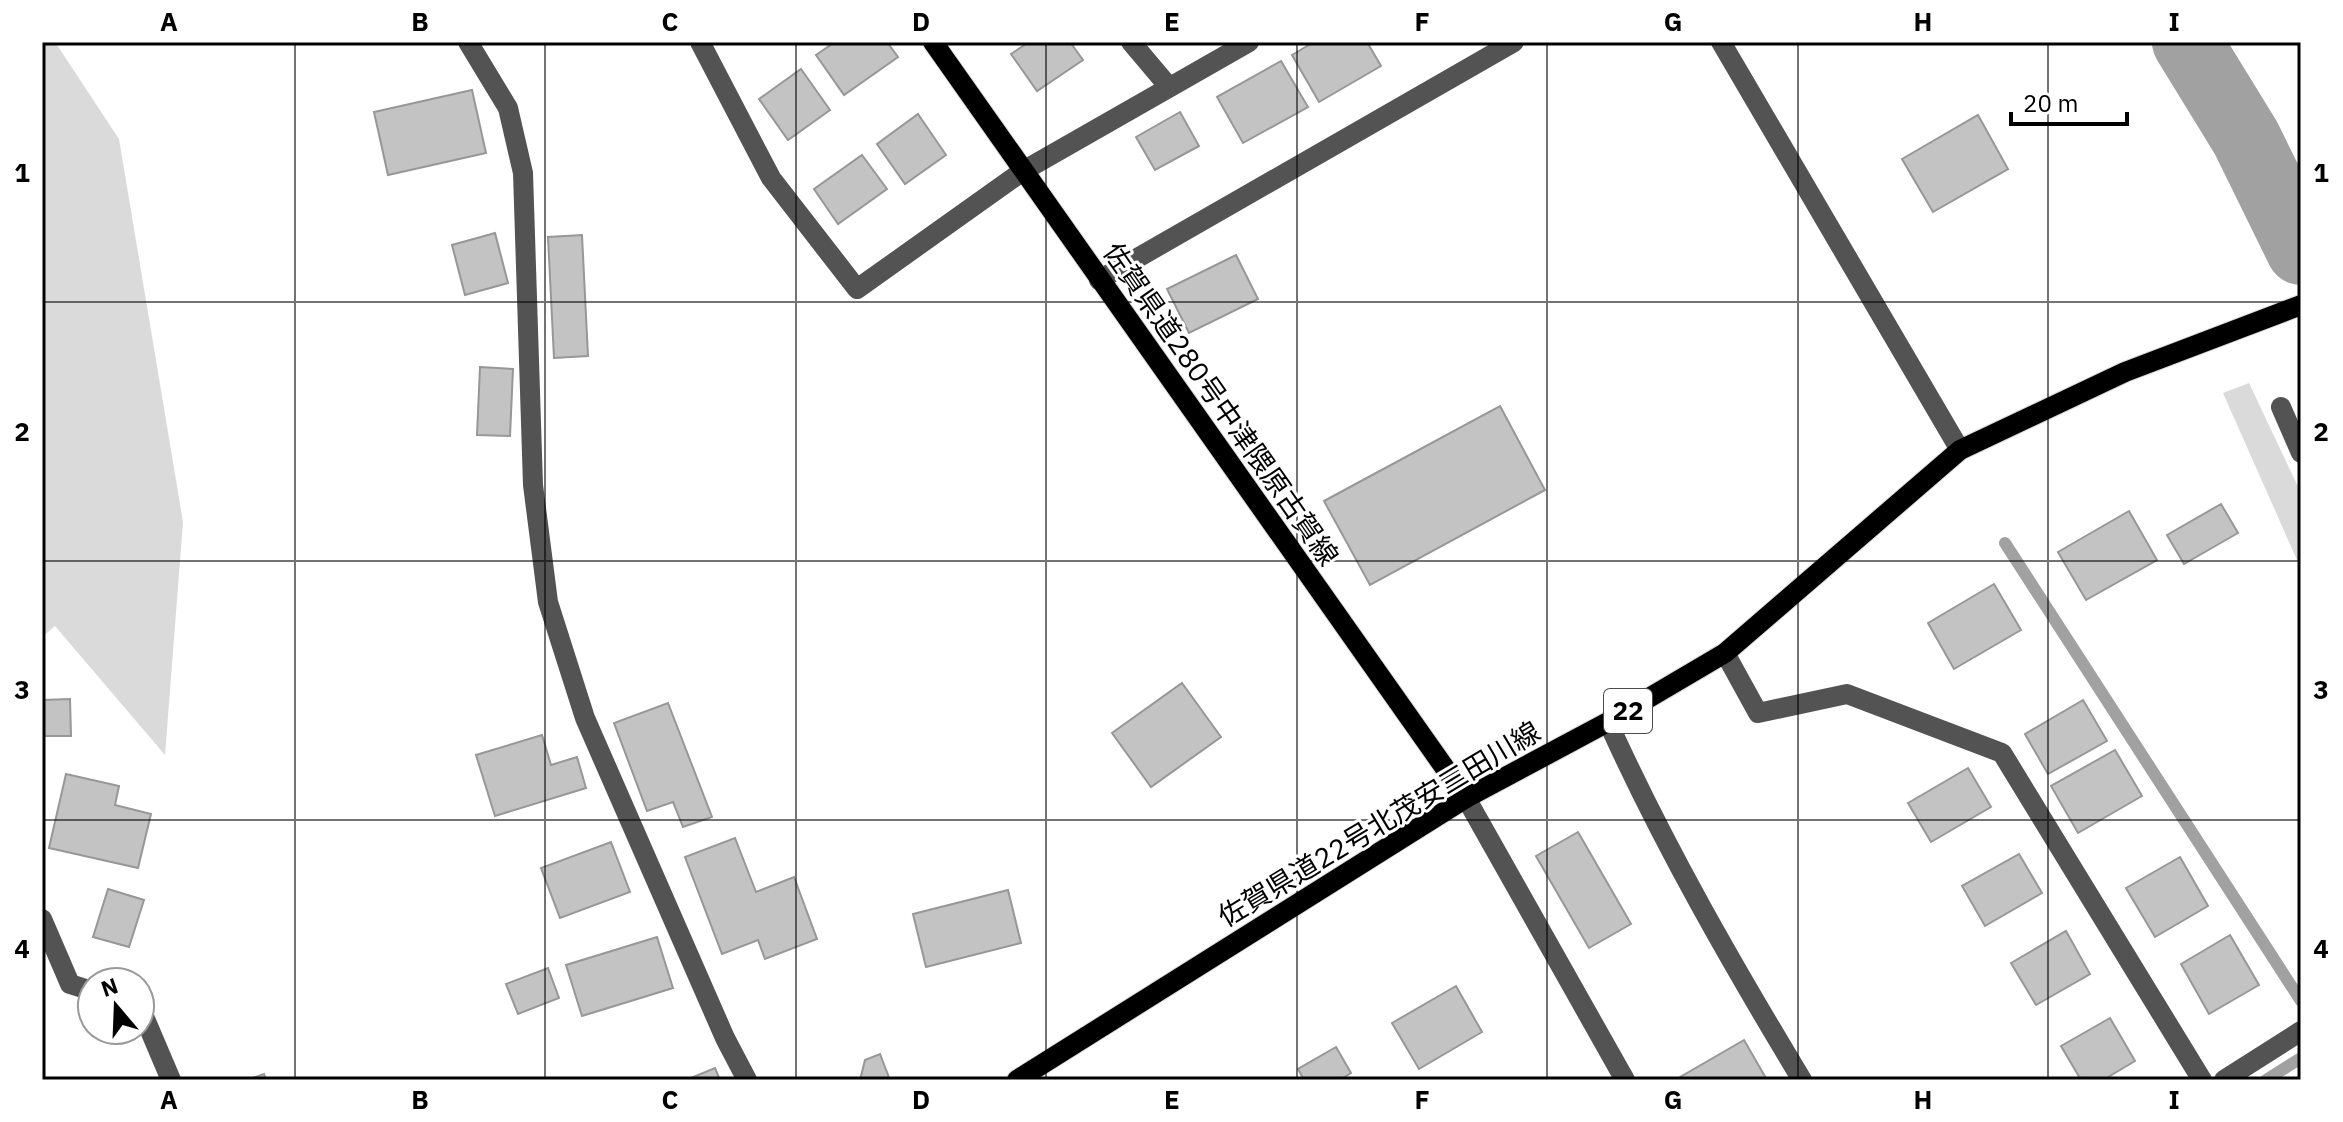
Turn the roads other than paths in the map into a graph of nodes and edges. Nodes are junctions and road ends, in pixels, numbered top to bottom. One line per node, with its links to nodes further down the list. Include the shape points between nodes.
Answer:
1 (468, 42): 23 (street, via 508,108 523,173 533,485 548,602 585,718)
2 (700, 42): 9 (street, via 771,178 857,289)
3 (933, 42): 9 (main road, 佐賀県道280号中津隈原古賀線)
4 (1131, 42): 8 (street)
5 (1249, 42): 8 (street)
6 (1514, 42): 10 (street)
7 (1721, 42): 13 (street)
8 (1169, 87): 9 (street)
9 (1023, 171): 10 (main road, 佐賀県道280号中津隈原古賀線)
10 (1099, 280): 17 (main road, 佐賀県道280号中津隈原古賀線)
11 (2301, 305): 13 (main road, 佐賀県道22号北茂安三田川線 / 22, via 2125,372)
12 (2281, 407): 14 (street)
13 (1960, 450): 15 (main road, 佐賀県道22号北茂安三田川線 / 22)
14 (2301, 453)
15 (1725, 653): 16 (main road, 佐賀県道22号北茂安三田川線 / 22); 27 (street, via 1758,713 1847,694 2002,753)
16 (1608, 722): 17 (main road, 佐賀県道22号北茂安三田川線 / 22); 26 (street, via 1642,796)
17 (1466, 798): 24 (main road, 佐賀県道22号北茂安三田川線 / 22); 25 (street)
18 (42, 919): 19 (street, via 70,984)
19 (76, 986)
20 (2301, 1031): 28 (street)
21 (156, 1045): 22 (street)
22 (171, 1080)
23 (747, 1080)
24 (1017, 1080)
25 (1625, 1080)
26 (1802, 1080)
27 (2202, 1080)
28 (2224, 1080)

